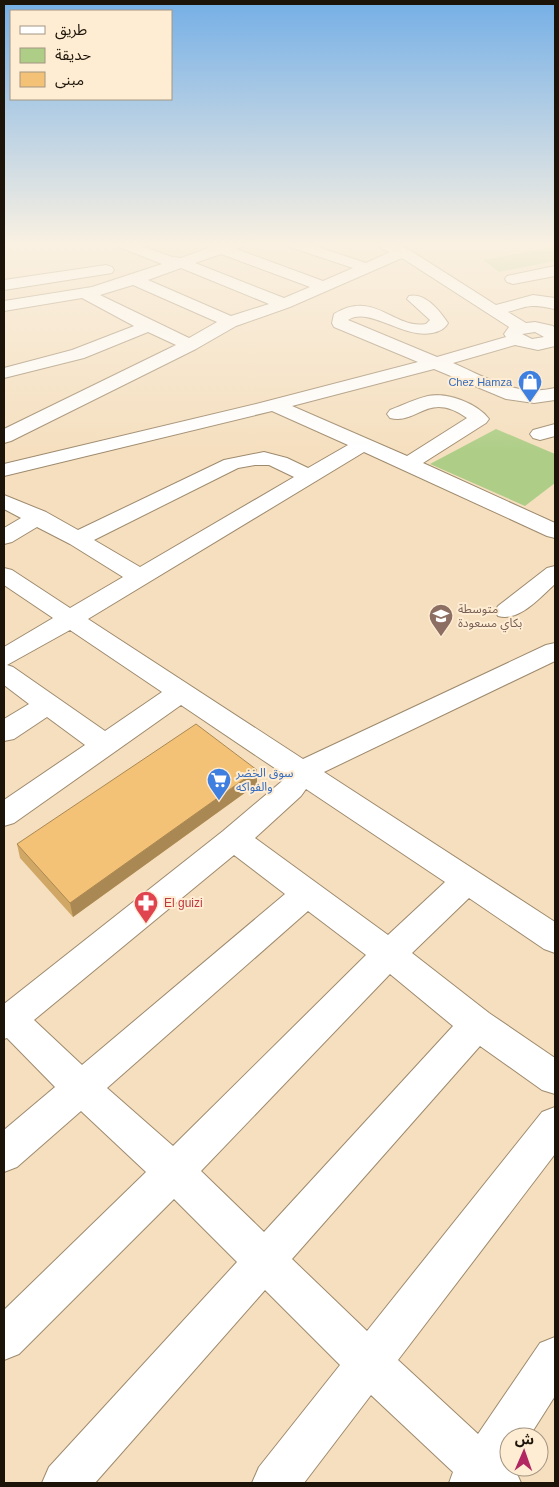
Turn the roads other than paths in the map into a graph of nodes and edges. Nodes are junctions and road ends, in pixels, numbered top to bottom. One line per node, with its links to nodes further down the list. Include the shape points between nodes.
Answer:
1 (124, 313): 9 (street)
2 (210, 313): 8 (street)
3 (256, 313): 8 (street)
4 (350, 313): 14 (street, via 340,318 340,323)
5 (371, 313): 6 (street, via 412,329 434,328 440,323)
6 (432, 313)
7 (497, 313): 10 (street)
8 (230, 322): 12 (street)
9 (148, 326): 12 (street); 15 (street, via 78,354)
10 (520, 334): 11 (street, via 527,343); 14 (street)
11 (551, 337)
12 (190, 345): 20 (street)
13 (4, 354): 15 (street)
14 (435, 364): 17 (street, via 513,395); 18 (street)
15 (26, 366): 16 (street)
16 (4, 373)
17 (555, 394)
18 (276, 406): 21 (street); 23 (street)
19 (397, 414): 22 (street, via 430,401 439,401 472,411 479,419)
20 (4, 437)
21 (362, 445): 22 (street); 24 (street)
22 (408, 464): 27 (street)
23 (4, 470)
24 (310, 477): 29 (street, via 273,458 254,458 231,464); 32 (street)
25 (4, 501): 26 (street)
26 (38, 517): 28 (street); 29 (street)
27 (555, 532)
28 (4, 537)
29 (78, 539): 32 (street)
30 (555, 574): 33 (street)
31 (4, 575): 34 (street)
32 (139, 577): 34 (street)
33 (507, 611)
34 (68, 619): 36 (street); 39 (street)
35 (555, 651): 43 (street)
36 (4, 658)
37 (555, 667): 43 (street, via 468,710)
38 (4, 673): 40 (street)
39 (181, 692): 42 (street); 43 (street)
40 (46, 705): 41 (street); 42 (street)
41 (4, 732)
42 (105, 745): 44 (street)
43 (303, 781): 45 (street); 46 (street)
44 (4, 815)
45 (234, 839): 47 (street); 50 (street)
46 (468, 880): 48 (street); 49 (street)
47 (307, 894): 49 (street); 53 (street)
48 (555, 939)
49 (389, 954): 51 (street); 56 (street)
50 (7, 1022): 53 (street)
51 (478, 1024): 52 (street); 57 (street)
52 (555, 1078)
53 (81, 1088): 55 (street); 56 (street)
54 (555, 1125): 60 (street)
55 (4, 1154)
56 (174, 1172): 57 (street); 58 (street)
57 (266, 1260): 60 (street); 62 (street)
58 (4, 1339)
59 (555, 1358): 61 (street)
60 (369, 1363): 61 (street); 63 (street)
61 (484, 1478)
62 (65, 1483)
63 (276, 1483)

